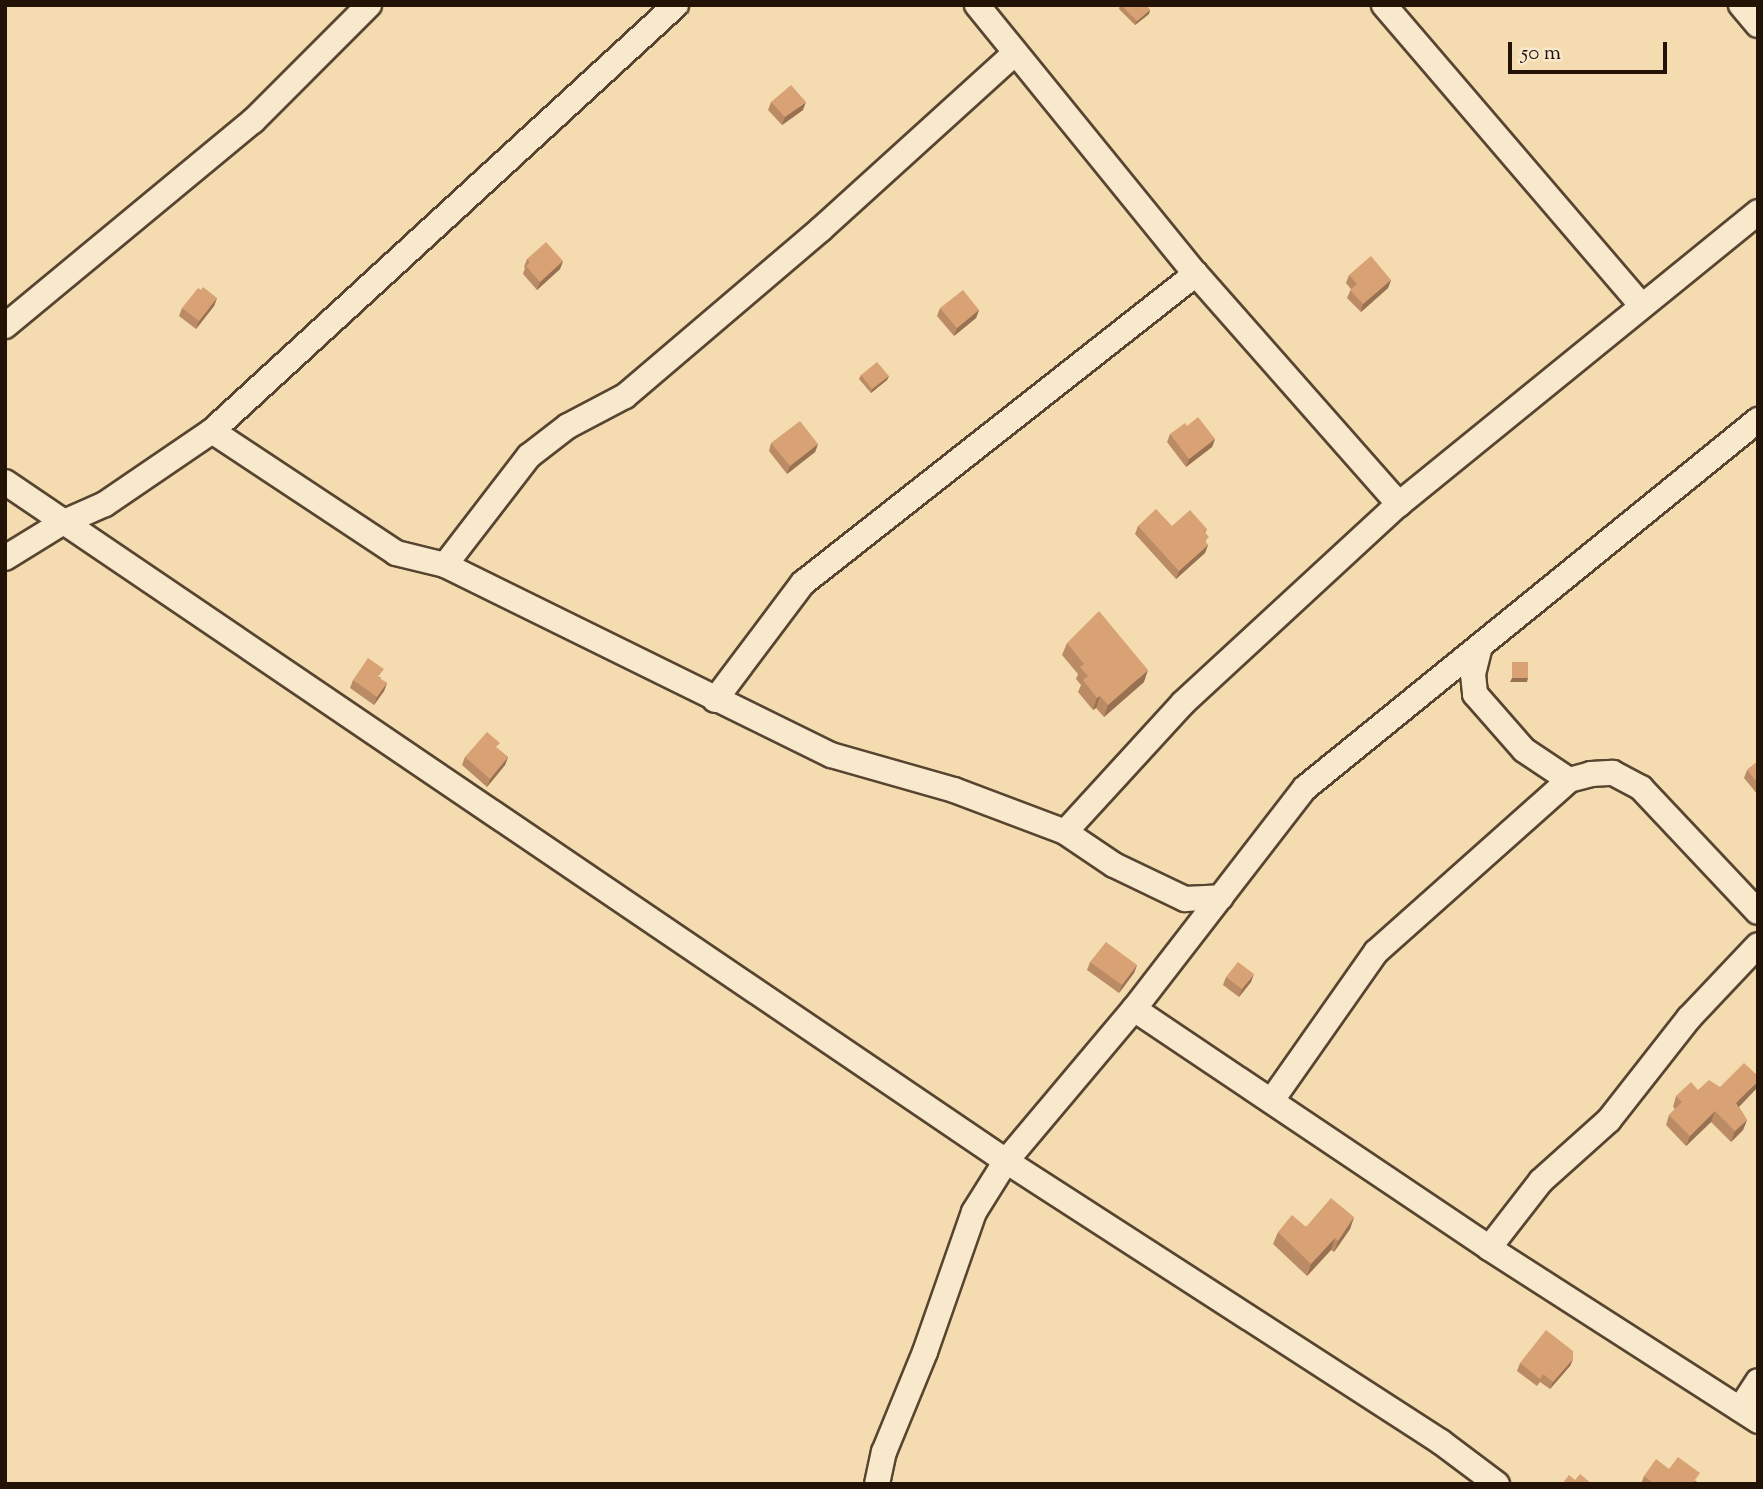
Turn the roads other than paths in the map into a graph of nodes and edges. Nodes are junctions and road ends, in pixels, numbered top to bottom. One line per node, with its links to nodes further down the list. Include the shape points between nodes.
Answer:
1 (369, 5): 11 (street, via 253,121)
2 (676, 5): 13 (street)
3 (977, 5): 7 (street)
4 (1384, 5): 10 (street)
5 (1741, 5): 6 (street)
6 (1758, 25)
7 (1014, 54): 9 (street); 18 (street, via 821,229 625,397 568,426 529,456)
8 (1758, 212): 10 (street)
9 (1196, 274): 15 (street); 22 (street, via 803,583)
10 (1641, 305): 15 (street)
11 (5, 326)
12 (1758, 420): 19 (street)
13 (212, 431): 16 (street, via 105,504); 18 (street, via 397,553)
14 (5, 482): 16 (street)
15 (1399, 505): 24 (street, via 1183,703)
16 (62, 523): 17 (street); 30 (street)
17 (5, 558)
18 (444, 565): 22 (street)
19 (1480, 646): 20 (street, via 1473,674); 21 (street)
20 (1475, 688): 21 (street); 23 (street, via 1493,717 1524,750)
21 (1416, 698): 25 (street, via 1305,788)
22 (715, 700): 24 (street, via 831,755 954,790)
23 (1569, 780): 26 (street, via 1613,773 1641,788); 29 (street, via 1376,952)
24 (1065, 832): 25 (street, via 1150,885 1185,899)
25 (1221, 897): 28 (street)
26 (1758, 912)
27 (1758, 945): 31 (street, via 1689,1018 1609,1120 1541,1181)
28 (1134, 1009): 29 (street); 30 (street)
29 (1272, 1101): 31 (street)
30 (1006, 1161): 34 (street, via 974,1212 884,1452); 35 (street, via 1441,1442)
31 (1489, 1248): 33 (street)
32 (1758, 1381): 33 (street)
33 (1749, 1415)
34 (877, 1484)
35 (1497, 1484)

